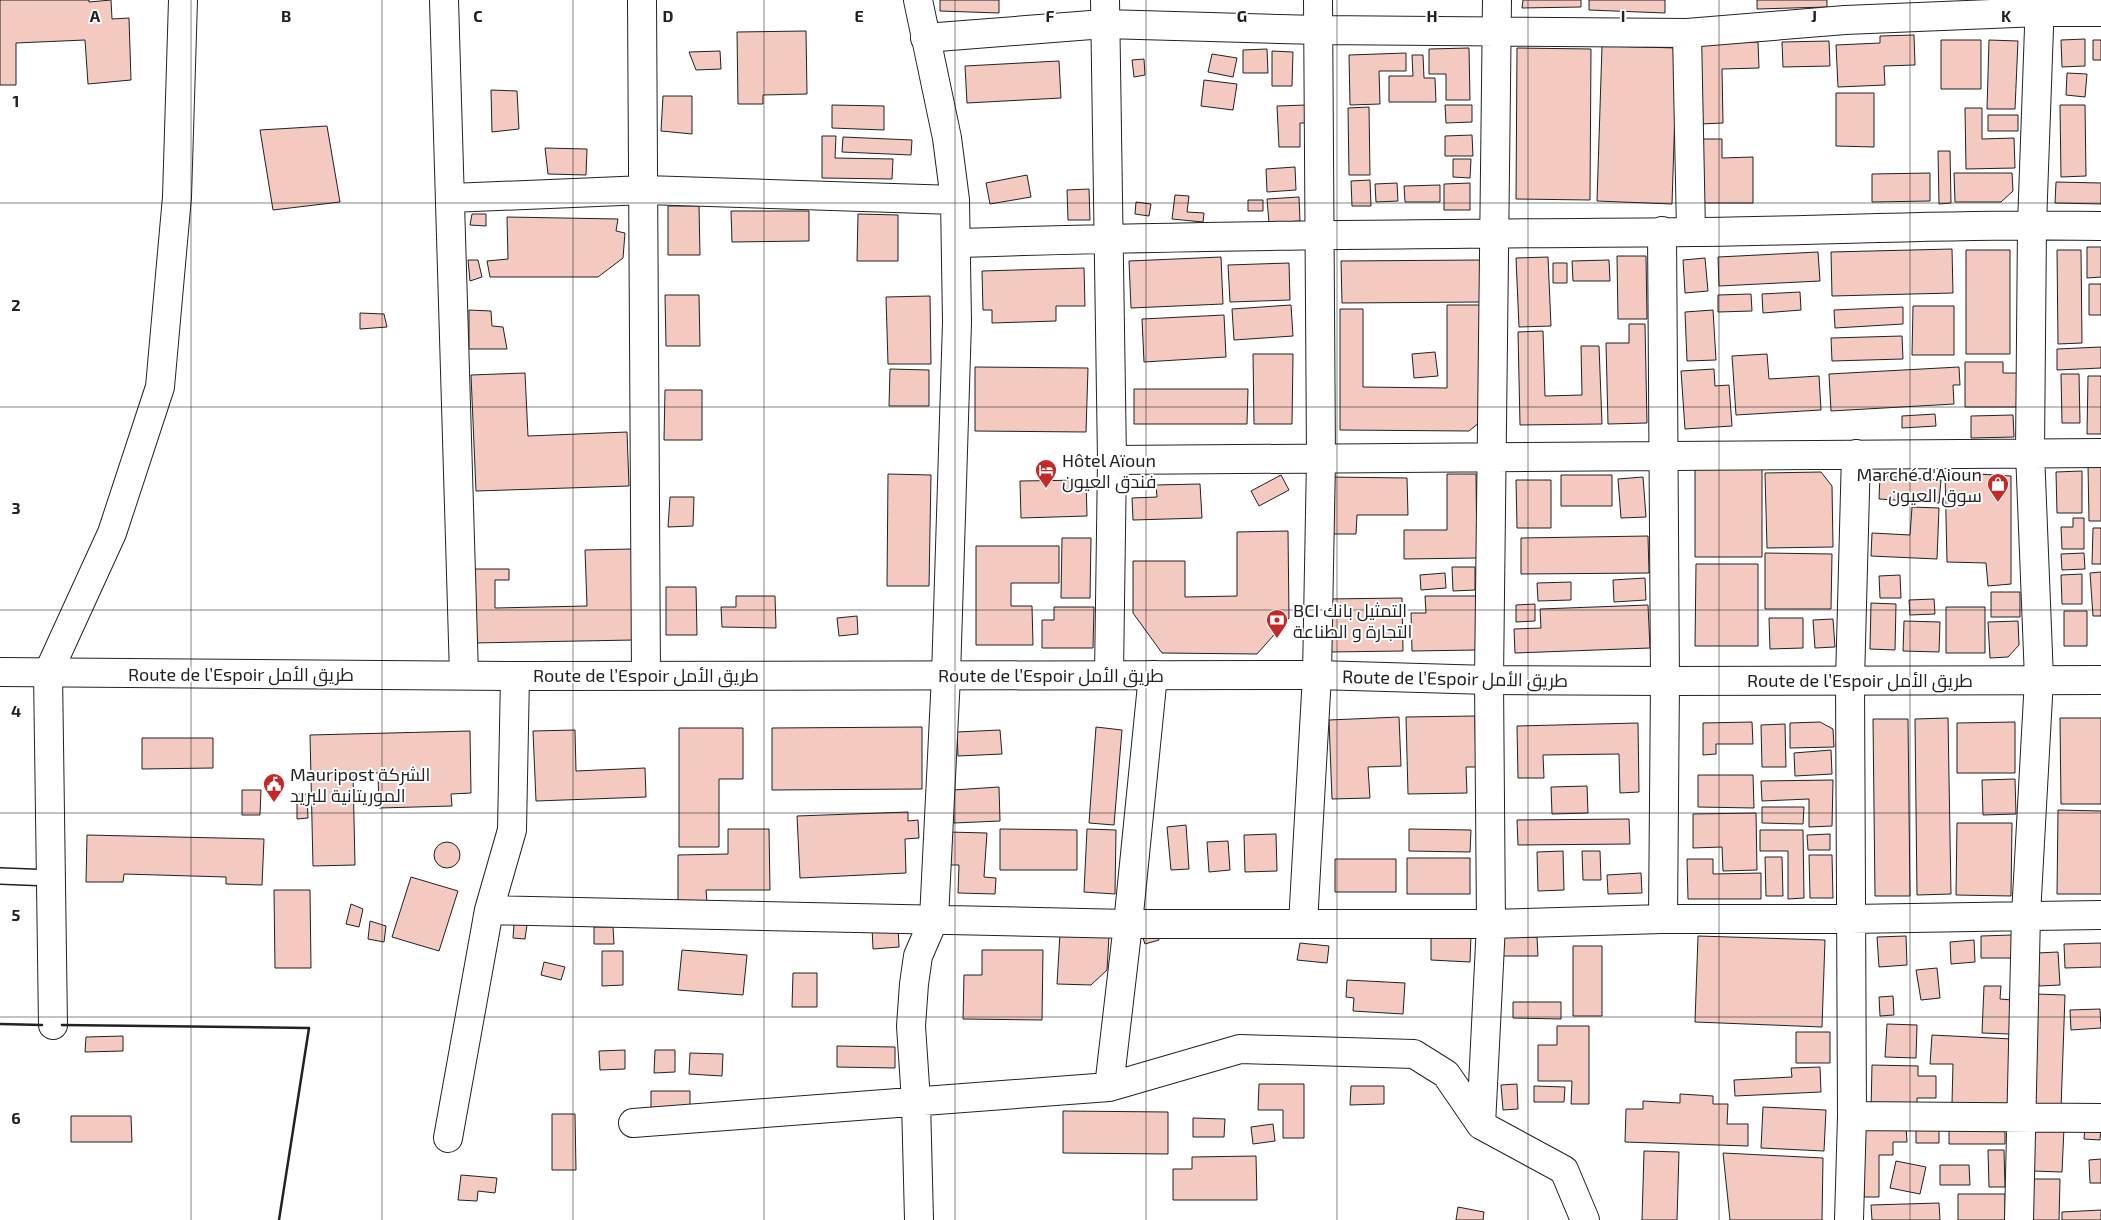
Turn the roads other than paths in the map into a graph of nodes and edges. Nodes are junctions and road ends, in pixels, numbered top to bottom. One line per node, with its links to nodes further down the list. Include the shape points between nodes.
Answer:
1 (184, 0): 34 (main road, via 177,197 160,387 112,533)
2 (444, 0): 16 (main road)
3 (642, 0): 15 (main road)
4 (918, 0): 14 (main road)
5 (1318, 0): 11 (main road)
6 (1497, 0): 12 (main road)
7 (2040, 6): 8 (main road); 10 (main road); 18 (main road)
8 (1845, 10): 13 (main road)
9 (1105, 12): 11 (main road); 14 (main road); 24 (main road)
10 (2101, 12)
11 (1318, 30): 12 (main road); 23 (main road)
12 (1496, 30): 13 (main road); 22 (main road)
13 (1687, 33): 21 (main road)
14 (925, 38): 17 (main road, via 947,138)
15 (645, 190): 16 (main road); 17 (main road); 36 (main road)
16 (451, 198): 35 (main road)
17 (955, 200): 25 (main road)
18 (2032, 225): 19 (main road); 21 (main road); 26 (main road)
19 (2101, 226)
20 (1662, 231): 21 (main road); 22 (main road); 29 (main road)
21 (1691, 232)
22 (1495, 233): 23 (main road); 30 (main road)
23 (1319, 235): 24 (main road); 31 (main road)
24 (1108, 238): 25 (main road); 32 (main road)
25 (957, 243): 41 (main road)
26 (2030, 452): 27 (main road); 28 (main road); 42 (main road)
27 (2101, 453)
28 (1856, 454): 29 (main road); 44 (main road)
29 (1665, 456): 30 (main road); 46 (main road)
30 (1492, 458): 31 (main road); 43 (main road)
31 (1320, 459): 32 (main road); 39 (main road)
32 (1112, 460): 37 (main road)
33 (0, 672): 34 (main road, Route de l’Espoir طريق الأمل)
34 (48, 673): 35 (main road, Route de l’Espoir طريق الأمل); 48 (main road)
35 (464, 675): 40 (main road, Route de l’Espoir طريق الأمل)
36 (646, 675): 40 (main road, Route de l’Espoir طريق الأمل); 41 (main road, Route de l’Espoir طريق الأمل)
37 (1109, 675): 38 (main road, Route de l’Espoir طريق الأمل); 41 (main road, Route de l’Espoir طريق الأمل)
38 (1152, 675): 39 (main road, Route de l’Espoir طريق الأمل); 55 (main road)
39 (1317, 675): 43 (main road, Route de l’Espoir طريق الأمل); 56 (main road)
40 (516, 676): 49 (main road, via 512,830)
41 (946, 676): 52 (main road)
42 (2039, 679): 44 (main road, Route de l’Espoir طريق الأمل); 45 (main road, Route de l’Espoir طريق الأمل); 51 (main road)
43 (1489, 680): 46 (main road, Route de l’Espoir طريق الأمل); 57 (main road)
44 (1850, 680): 46 (main road, Route de l’Espoir طريق الأمل); 54 (main road)
45 (2101, 680)
46 (1665, 681): 53 (main road)
47 (0, 876): 48 (lane)
48 (51, 878): 58 (main road)
49 (488, 910): 52 (main road); 66 (main road)
50 (2101, 914): 51 (main road)
51 (2026, 916): 54 (main road); 62 (main road)
52 (934, 919): 55 (main road); 60 (main road, via 918,956 914,984 912,1026)
53 (1663, 919): 54 (main road); 57 (main road)
54 (1852, 919): 61 (main road)
55 (1128, 924): 56 (main road); 59 (main road)
56 (1303, 924): 57 (main road)
57 (1491, 924): 65 (main road)
58 (52, 1025)
59 (1109, 1087): 60 (main road); 65 (main road, via 1240,1049 1414,1054 1446,1074)
60 (916, 1101): 64 (main road); 67 (main road)
61 (1852, 1116): 62 (main road); 69 (main road)
62 (2021, 1118): 63 (main road); 70 (main road)
63 (2101, 1118)
64 (633, 1124)
65 (1481, 1125): 68 (main road, via 1564,1170)
66 (448, 1138)
67 (919, 1220)
68 (1585, 1220)
69 (1849, 1220)
70 (2019, 1220)

